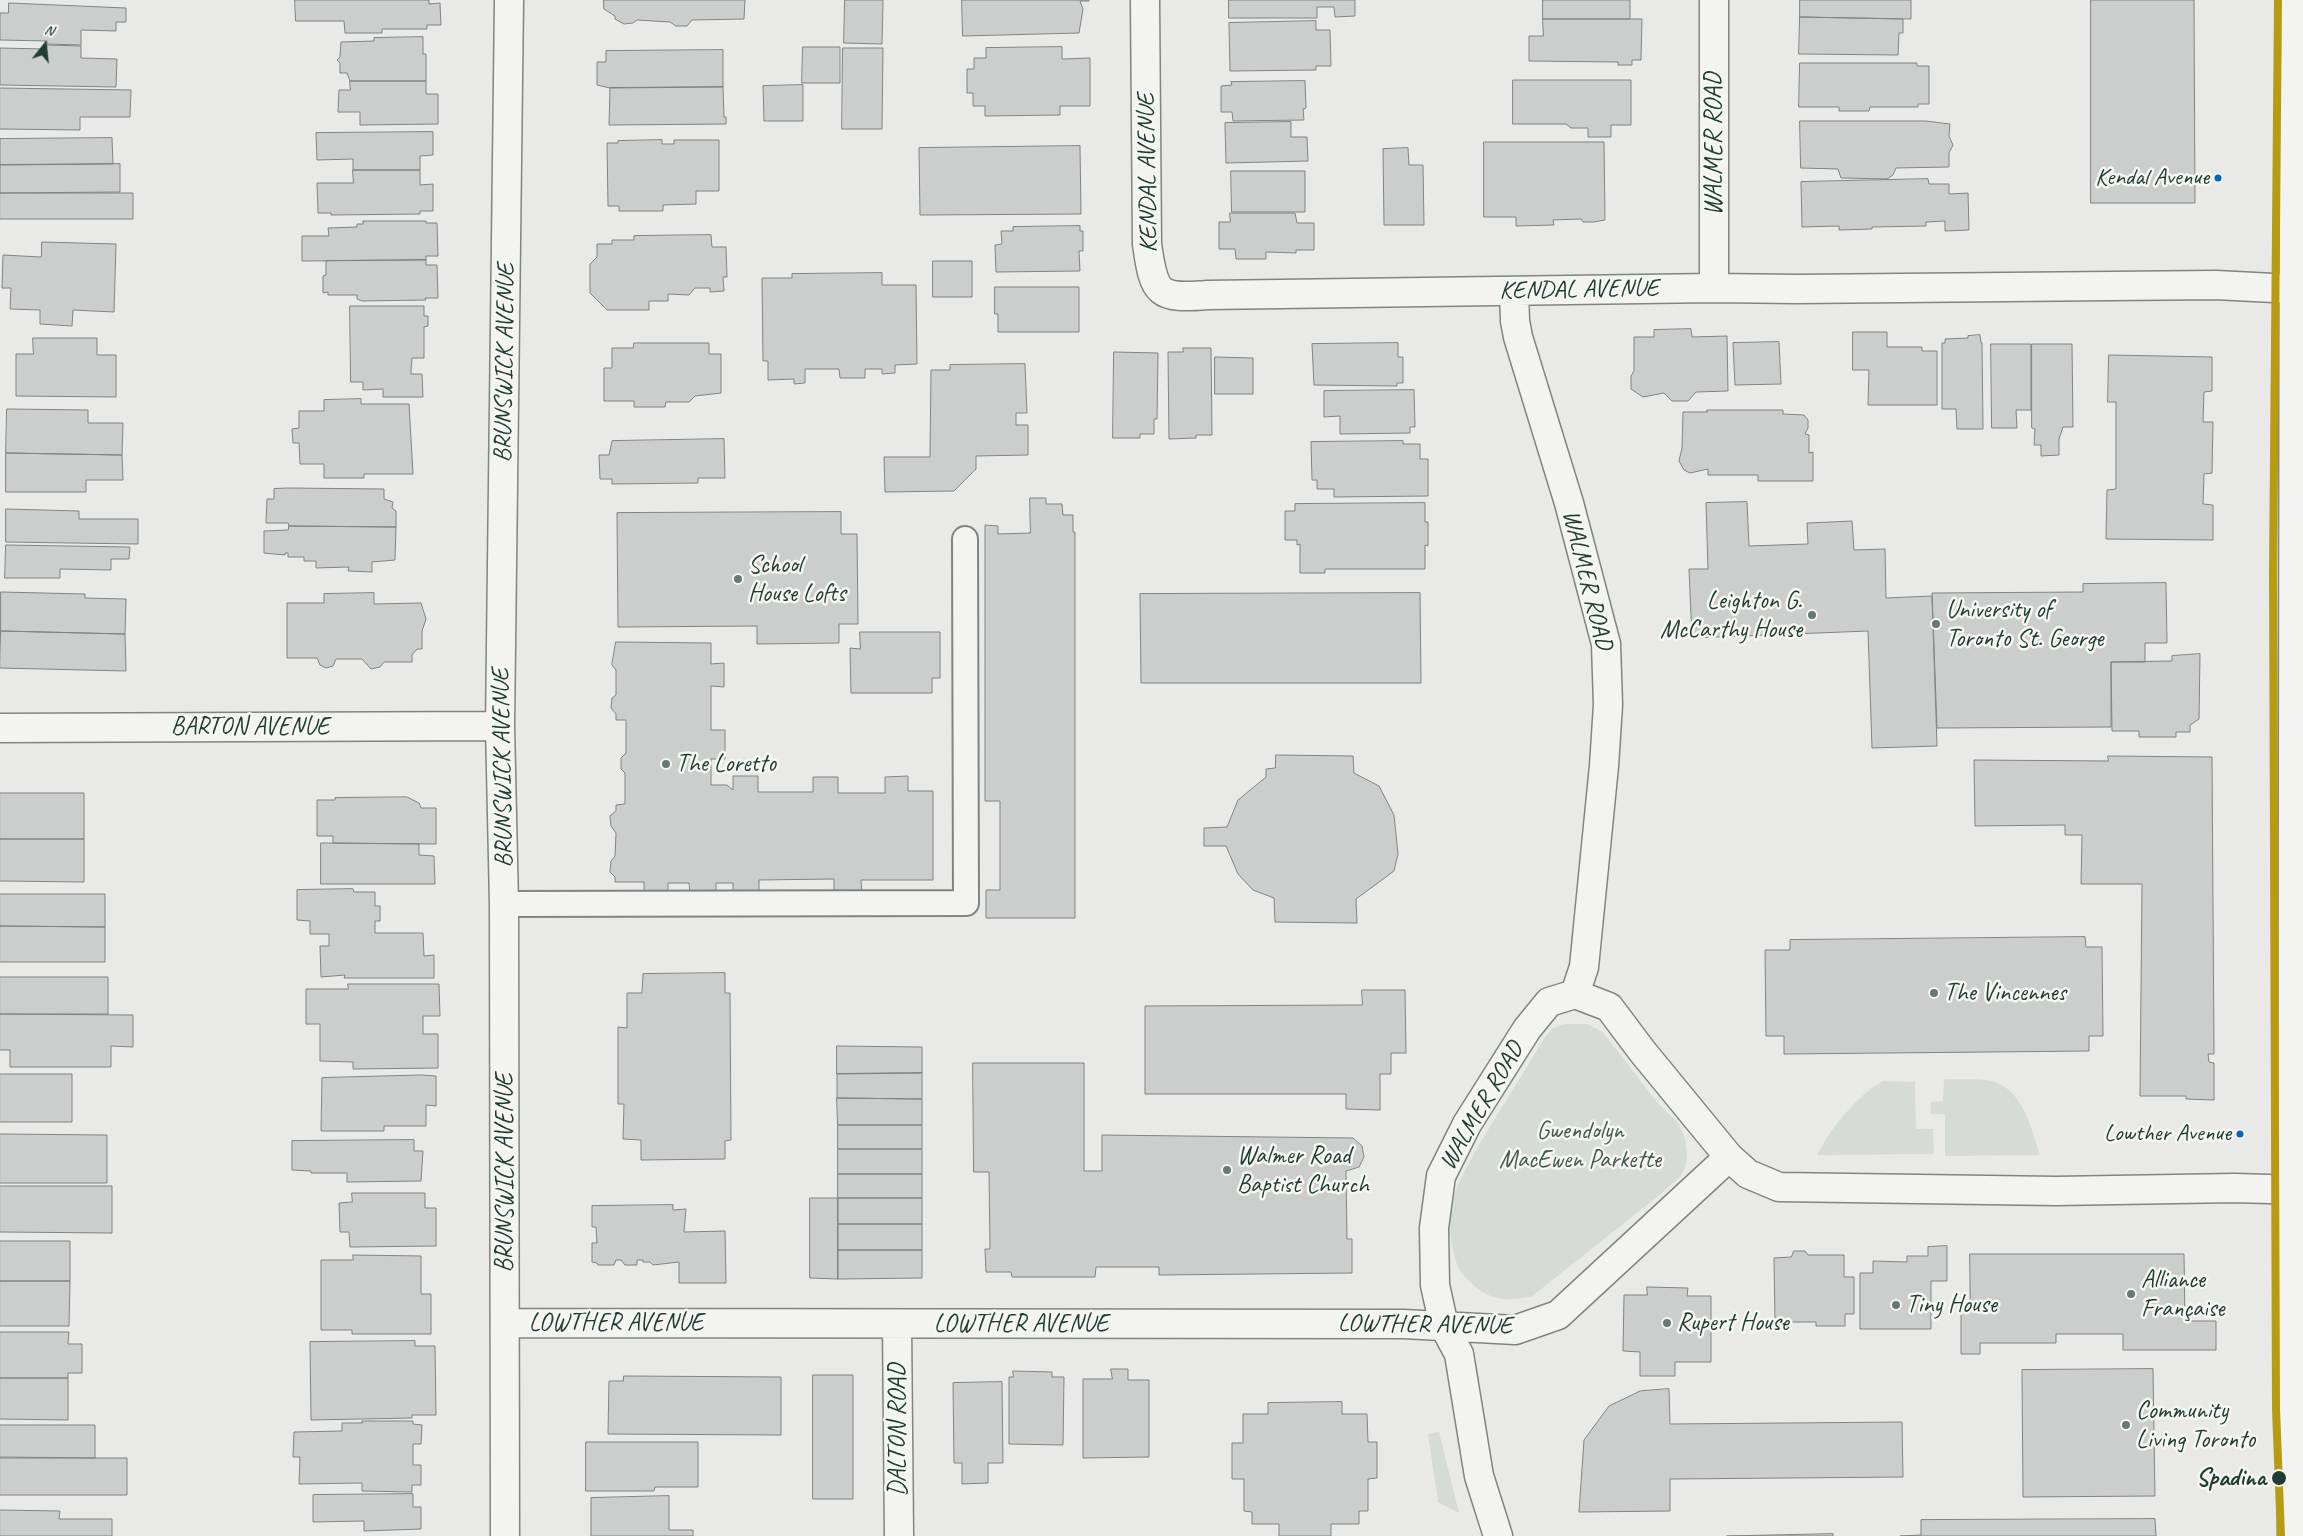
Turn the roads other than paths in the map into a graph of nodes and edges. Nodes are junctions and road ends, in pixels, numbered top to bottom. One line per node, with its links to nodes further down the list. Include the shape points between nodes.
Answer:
1 (509, 0): 9 (street, BRUNSWICK AVENUE)
2 (1145, 0): 7 (street, KENDAL AVENUE, via 1147,244 1151,271 1166,295 1178,298)
3 (1714, 0): 5 (street, WALMER ROAD)
4 (2294, 0): 6 (street)
5 (1714, 288): 6 (street, KENDAL AVENUE, via 2216,285); 7 (street, KENDAL AVENUE)
6 (2293, 289): 14 (street)
7 (1514, 291): 12 (street, WALMER ROAD, via 1518,337 1606,644 1608,705 1602,784 1584,967)
8 (965, 539): 11 (lane, via 966,903)
9 (500, 726): 10 (street, BARTON AVENUE); 11 (street, BRUNSWICK AVENUE)
10 (0, 728)
11 (504, 904): 15 (street, BRUNSWICK AVENUE)
12 (1574, 994): 13 (street, via 1609,1007); 17 (street, WALMER ROAD, via 1550,1002 1527,1029 1467,1124 1441,1176 1434,1247 1435,1285)
13 (1729, 1157): 14 (street, via 1748,1174 1780,1187); 17 (street, LOWTHER AVENUE, via 1558,1315 1515,1330)
14 (2298, 1190): 21 (street)
15 (505, 1323): 16 (street, LOWTHER AVENUE); 18 (street, BRUNSWICK AVENUE)
16 (897, 1324): 17 (street, LOWTHER AVENUE); 19 (street, DALTON ROAD)
17 (1444, 1326): 20 (street, WALMER ROAD, via 1460,1354 1479,1476)
18 (505, 1536)
19 (899, 1536)
20 (1498, 1536)
21 (2292, 1536)

